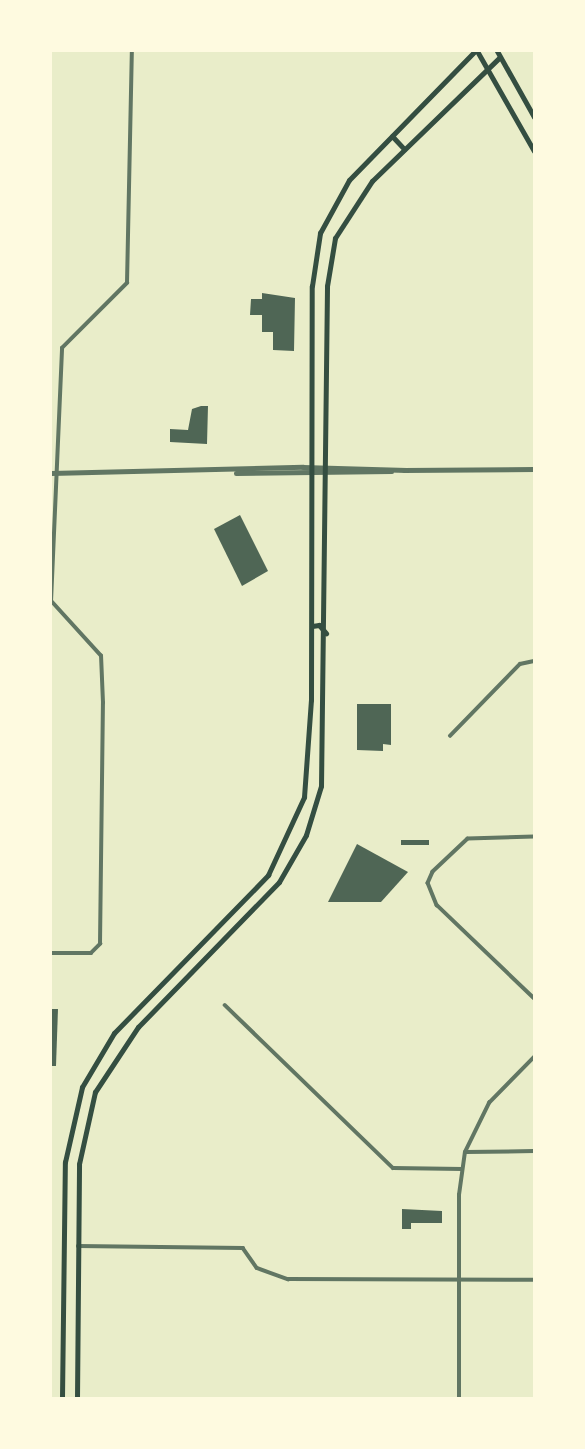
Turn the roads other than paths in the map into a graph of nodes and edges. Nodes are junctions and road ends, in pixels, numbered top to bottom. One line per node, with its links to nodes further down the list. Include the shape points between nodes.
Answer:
1 (132, 51): 14 (street, via 127,282 62,348)
2 (476, 51): 4 (main road); 6 (main road)
3 (499, 54): 4 (main road); 5 (main road)
4 (486, 67): 7 (main road); 8 (main road)
5 (534, 117)
6 (392, 136): 7 (main road); 10 (main road, via 341,192 316,248)
7 (404, 149): 9 (main road, via 354,203 331,252)
8 (534, 151)
9 (327, 466): 10 (street); 12 (street); 16 (main road)
10 (313, 467): 13 (street); 15 (main road)
11 (534, 469): 12 (street)
12 (406, 470): 16 (street)
13 (218, 471): 14 (street); 15 (street)
14 (54, 473): 17 (street)
15 (313, 474): 16 (street); 18 (main road)
16 (327, 474): 19 (main road)
17 (51, 602): 27 (street, via 96,648 104,666 100,944 91,953)
18 (312, 626): 19 (main road); 22 (main road, via 309,767)
19 (326, 632): 23 (main road, via 324,768)
20 (534, 662): 21 (street, via 520,664)
21 (450, 736)
22 (296, 821): 23 (main road); 25 (main road, via 268,875)
23 (309, 827): 26 (main road, via 279,882)
24 (534, 837): 30 (street, via 474,838 460,843 430,876 432,897)
25 (218, 928): 26 (main road); 28 (main road)
26 (228, 939): 29 (main road)
27 (51, 953)
28 (187, 958): 29 (main road); 39 (main road, via 114,1033 93,1063 77,1099 65,1163)
29 (198, 969): 36 (main road, via 125,1041 95,1092 80,1157)
30 (534, 998)
31 (225, 1004): 35 (street, via 393,1168)
32 (534, 1057): 33 (street, via 489,1103)
33 (466, 1152): 34 (street); 35 (street)
34 (534, 1152)
35 (462, 1169): 37 (street)
36 (78, 1245): 37 (street, via 243,1248 257,1268 288,1279); 40 (main road)
37 (460, 1279): 38 (street); 43 (street)
38 (534, 1280)
39 (64, 1303): 40 (main road, via 71,1308); 41 (main road)
40 (78, 1303): 42 (main road)
41 (62, 1395): 42 (main road)
42 (77, 1395)
43 (459, 1398)

